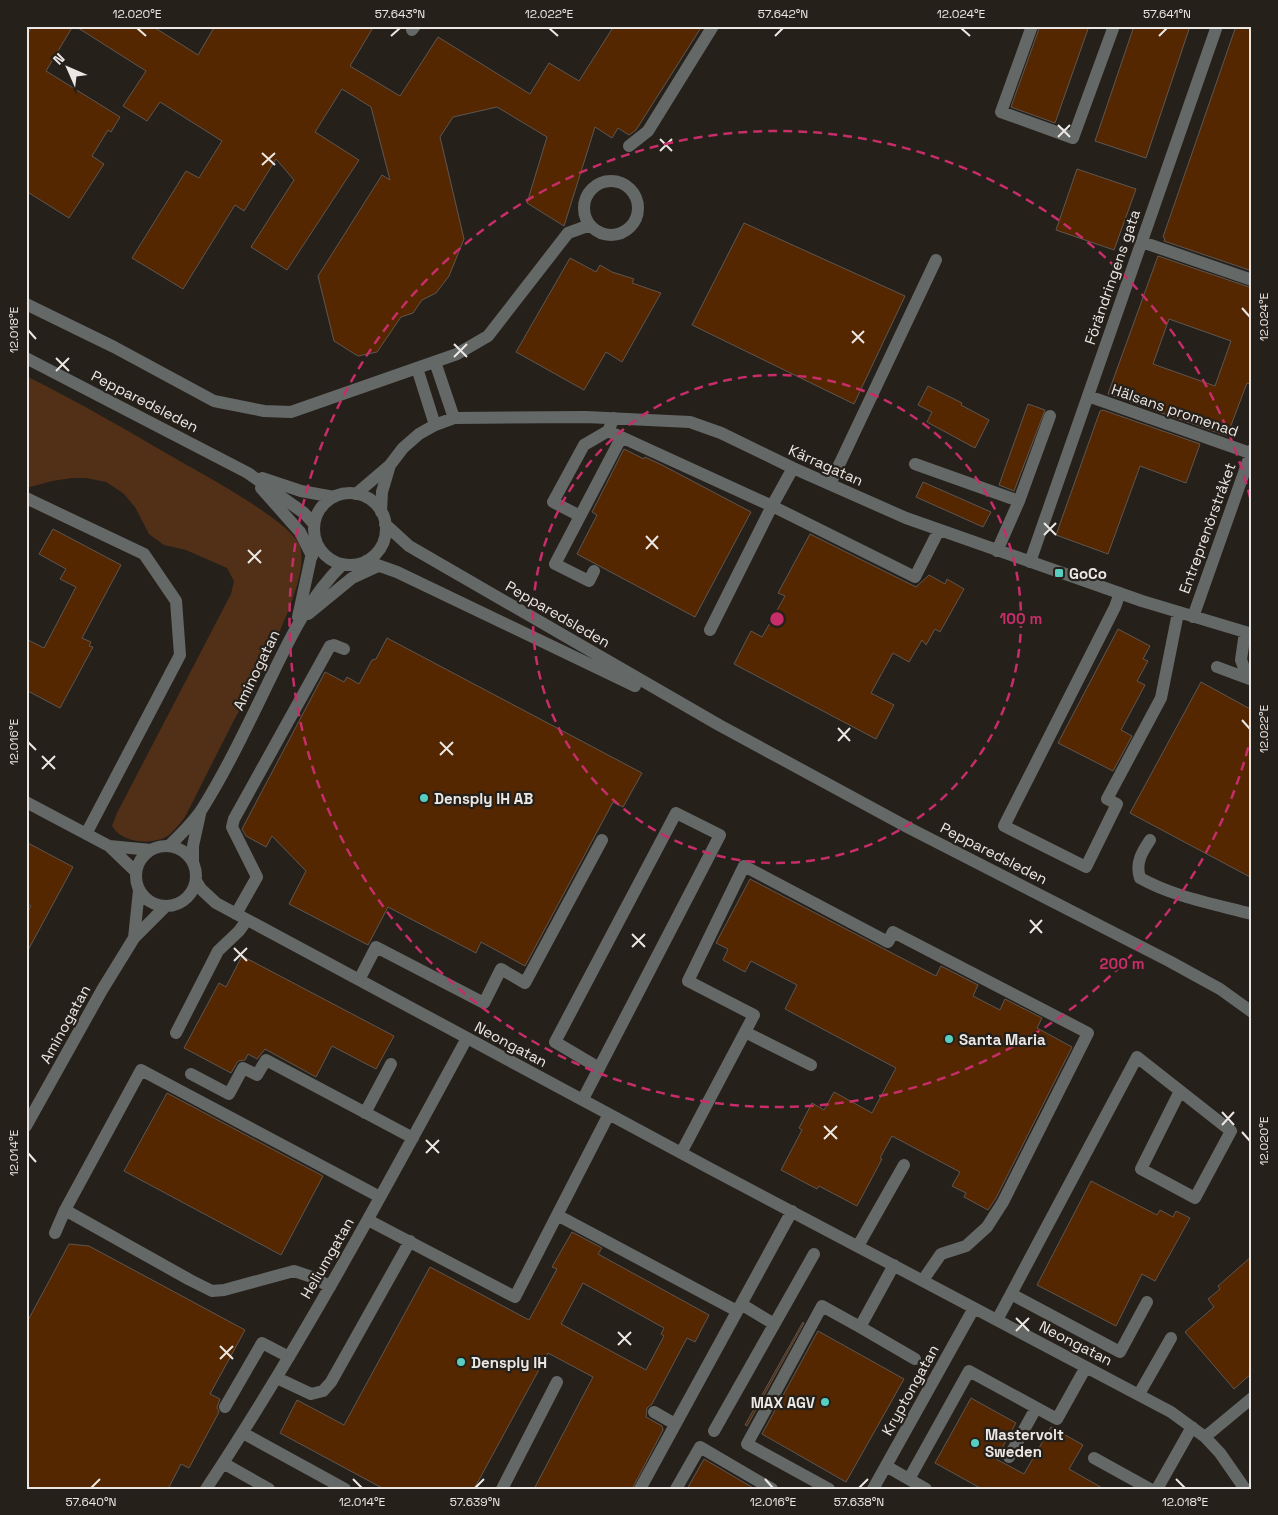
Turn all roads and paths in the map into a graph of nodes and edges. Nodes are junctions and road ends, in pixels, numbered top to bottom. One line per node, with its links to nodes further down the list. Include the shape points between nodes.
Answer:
1 (713, 26): 5 (street, via 648,131)
2 (1032, 26): 3 (street, via 1001,112 1073,138)
3 (1114, 26)
4 (1216, 30): 7 (street, Förändringens gata)
5 (629, 146)
6 (590, 225): 6 (street, via 602,234 618,234 626,230 637,216 637,199 632,191 626,185 608,181 592,189 584,205); 12 (street, via 568,233 488,336)
7 (1142, 242): 9 (street); 14 (street, Förändringens gata)
8 (936, 260): 26 (street)
9 (1252, 280)
10 (26, 304): 13 (street, via 214,401 264,411 291,412)
11 (26, 358): 25 (street, Pepparedsleden)
12 (435, 362): 13 (street); 16 (street)
13 (418, 368): 18 (street)
14 (1088, 396): 21 (street, Hälsans promenad); 38 (street, Förändringens gata)
15 (1050, 416): 30 (street)
16 (454, 418): 17 (street, Kärragatan); 18 (street, Kärragatan)
17 (614, 418): 19 (street); 24 (street, Kärragatan, via 690,422 721,433)
18 (435, 425): 23 (street, Kärragatan, via 403,448)
19 (608, 431): 20 (street); 32 (street, via 584,445 552,502)
20 (621, 438): 31 (street); 32 (street)
21 (1251, 452): 44 (street, Entreprenörstråket)
22 (915, 464): 30 (street)
23 (390, 465): 27 (street, Kärragatan); 33 (street, Kärragatan, via 382,492)
24 (793, 468): 26 (street, Kärragatan); 31 (street)
25 (248, 473): 28 (street, Pepparedsleden, via 301,491); 34 (street, Pepparedsleden, via 304,512); 37 (street, via 300,532)
26 (830, 484): 35 (street, Kärragatan)
27 (356, 494): 28 (street); 33 (street, via 375,503)
28 (334, 497): 34 (street, via 321,508)
29 (26, 498): 54 (street, via 144,554 176,601 180,655)
30 (1019, 501): 36 (street)
31 (772, 506): 35 (street, via 915,577); 46 (street)
32 (580, 516): 41 (street, via 555,564 589,582)
33 (383, 518): 40 (street, via 385,535); 51 (street, Pepparedsleden, via 409,546)
34 (314, 529): 37 (street, Aminogatan); 39 (street, via 324,554)
35 (939, 530): 36 (street, Kärragatan)
36 (997, 551): 38 (street, Kärragatan)
37 (312, 556): 45 (street, Aminogatan)
38 (1030, 562): 42 (street, Kärragatan)
39 (343, 564): 40 (street); 45 (street, Aminogatan)
40 (372, 564): 45 (street); 51 (street, Pepparedsleden, via 397,572)
41 (594, 570)
42 (1120, 593): 43 (street, Kärragatan); 43 (street, via 1004,826 1086,867 1118,804 1106,799 1161,698)
43 (1178, 613): 44 (street, Kärragatan)
44 (1193, 617): 47 (street, Kärragatan)
45 (297, 624): 53 (street, Aminogatan)
46 (710, 630)
47 (1249, 633): 50 (street, via 1241,660)
48 (344, 649): 68 (street, via 330,646 234,819 232,827 257,877)
49 (1217, 667): 50 (street)
50 (1250, 679)
51 (718, 725): 71 (street, Pepparedsleden, via 1169,961 1220,989)
52 (26, 802): 54 (street)
53 (201, 809): 58 (street, Aminogatan); 60 (street, Aminogatan)
54 (86, 834): 57 (street)
55 (602, 840): 70 (street, via 525,983 501,969 484,1002 376,947)
56 (1150, 840): 67 (street, via 1141,853 1137,869 1140,878 1154,886)
57 (109, 846): 59 (street); 61 (street)
58 (169, 846): 59 (street); 60 (street, via 178,848)
59 (151, 850): 61 (street)
60 (193, 861): 62 (street)
61 (136, 872): 63 (street)
62 (196, 881): 64 (street, via 190,896); 65 (street, Neongatan)
63 (139, 890): 66 (street, via 150,902); 69 (street, Aminogatan)
64 (184, 901): 65 (street, Neongatan); 66 (street)
65 (216, 904): 68 (street, Neongatan)
66 (166, 906): 69 (street, Aminogatan)
67 (1252, 914)
68 (242, 917): 70 (street, Neongatan); 73 (street, via 239,931 218,951)
69 (134, 938): 83 (street, Aminogatan)
70 (359, 980): 74 (street, Neongatan)
71 (1252, 1012)
72 (745, 1032): 76 (street); 85 (street); 97 (street, via 754,1015 688,981 744,866 888,942 893,932 1088,1033 1003,1202 987,1227 966,1246 941,1254)
73 (176, 1033)
74 (467, 1038): 80 (street, Neongatan); 84 (street, Heliumgatan)
75 (391, 1064): 81 (street)
76 (811, 1065)
77 (599, 1068): 77 (street, via 720,835 676,813 555,1042); 80 (street)
78 (191, 1074): 81 (street, via 229,1094 243,1068 257,1075 266,1060)
79 (1180, 1091): 79 (street, via 1231,1131 1196,1198 1141,1169); 99 (street, via 1137,1057)
80 (583, 1100): 82 (street, Neongatan)
81 (365, 1112): 84 (street)
82 (609, 1114): 85 (street, Neongatan); 90 (street)
83 (26, 1126)
84 (413, 1138): 87 (street, Heliumgatan)
85 (681, 1153): 89 (street, Neongatan)
86 (904, 1165): 94 (street)
87 (380, 1197): 88 (street, via 140,1070); 91 (street, Heliumgatan)
88 (65, 1210): 92 (street); 98 (street, via 212,1291 294,1271)
89 (792, 1211): 94 (street, Neongatan); 101 (street)
90 (557, 1215): 93 (street, via 515,1297); 101 (street)
91 (368, 1220): 93 (street); 98 (street, Heliumgatan)
92 (55, 1232)
93 (410, 1242): 110 (street, via 323,1391 311,1394)
94 (858, 1246): 96 (street, Neongatan)
95 (814, 1254): 104 (street)
96 (894, 1265): 97 (street, Neongatan); 105 (street)
97 (923, 1280): 102 (street, Neongatan)
98 (330, 1287): 107 (street, Heliumgatan)
99 (1011, 1294): 100 (street, via 1120,1352); 103 (street)
100 (1147, 1302)
101 (739, 1308): 104 (street); 117 (street)
102 (974, 1308): 103 (street, Neongatan); 125 (street, Kryptongatan)
103 (998, 1320): 109 (street, Neongatan)
104 (774, 1324): 119 (street)
105 (860, 1327): 108 (street); 134 (street, via 822,1306 747,1444)
106 (1171, 1338): 112 (street)
107 (289, 1356): 110 (street, Heliumgatan); 114 (street, via 262,1343)
108 (915, 1359)
109 (1086, 1367): 112 (street, Neongatan); 115 (street, via 1058,1419)
110 (278, 1378): 120 (street, Heliumgatan)
111 (557, 1382): 130 (street)
112 (1139, 1394): 118 (street, Neongatan)
113 (1251, 1400): 121 (street)
114 (225, 1407)
115 (1036, 1408): 122 (street); 126 (street, via 969,1370)
116 (654, 1412): 117 (street)
117 (678, 1420): 131 (street)
118 (1192, 1427): 121 (street, Neongatan); 138 (street)
119 (714, 1431)
120 (243, 1433): 124 (street, Heliumgatan); 129 (street)
121 (1205, 1437): 139 (street, Neongatan)
122 (1009, 1457)
123 (1094, 1458): 137 (street)
124 (224, 1463): 127 (street, Heliumgatan); 128 (street)
125 (886, 1466): 126 (street); 135 (street, Kryptongatan)
126 (909, 1479): 136 (street)
127 (206, 1489)
128 (269, 1489)
129 (345, 1489)
130 (502, 1489)
131 (640, 1489)
132 (676, 1489): 133 (street, via 700,1447)
133 (772, 1489)
134 (829, 1489)
135 (873, 1489)
136 (926, 1489)
137 (1150, 1489)
138 (1157, 1489)
139 (1245, 1489)

